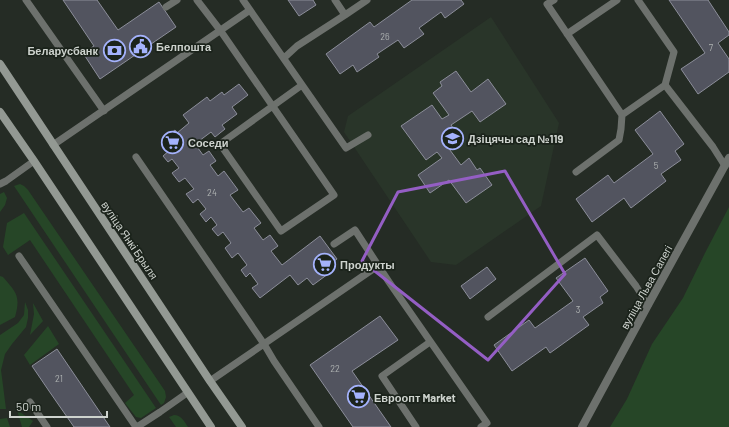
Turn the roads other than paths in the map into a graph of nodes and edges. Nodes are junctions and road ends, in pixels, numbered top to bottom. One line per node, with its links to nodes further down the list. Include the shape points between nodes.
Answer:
1 (26, 0): 20 (lane)
2 (177, 0): 10 (lane)
3 (197, 0): 13 (lane)
4 (243, 0): 11 (lane)
5 (335, 0): 12 (lane)
6 (367, 0): 12 (lane)
7 (554, 0): 14 (lane, via 547,4)
8 (617, 0): 14 (lane)
9 (638, 0): 18 (lane, via 674,52)
10 (166, 7)
11 (250, 10): 13 (lane); 15 (lane)
12 (345, 16): 15 (lane, via 297,46)
13 (220, 30): 19 (lane); 20 (lane)
14 (567, 34): 22 (lane)
15 (284, 58): 17 (lane)
16 (0, 64): 24 (main road, вуліца Янкі Брыля)
17 (302, 85): 19 (lane); 23 (lane, via 346,148)
18 (665, 85): 22 (lane); 27 (lane)
19 (272, 106): 19 (lane, via 220,144 281,231 334,195)
20 (104, 111): 24 (lane)
21 (0, 112): 26 (main road)
22 (622, 115): 28 (lane, via 619,140)
23 (368, 136)
24 (53, 145): 37 (main road, вуліца Янкі Брыля)
25 (136, 157): 36 (lane)
26 (34, 161): 29 (lane); 38 (main road)
27 (727, 162): 33 (street, вуліца Льва Сапегі)
28 (576, 172)
29 (0, 184)
30 (334, 244): 32 (lane, via 355,230)
31 (20, 256): 41 (lane)
32 (379, 265): 35 (lane); 36 (lane)
33 (648, 305): 34 (lane, via 597,235); 47 (street, вуліца Льва Сапегі)
34 (488, 317)
35 (430, 342): 45 (lane, via 382,376); 46 (lane, via 487,423)
36 (264, 344): 37 (lane); 44 (lane)
37 (210, 381): 43 (main road, вуліца Янкі Брыля)
38 (187, 393): 41 (lane); 42 (main road)
39 (30, 402): 40 (lane)
40 (47, 427)
41 (136, 427)
42 (211, 427)
43 (242, 427)
44 (319, 427)
45 (416, 427)
46 (481, 427)
47 (582, 427)

